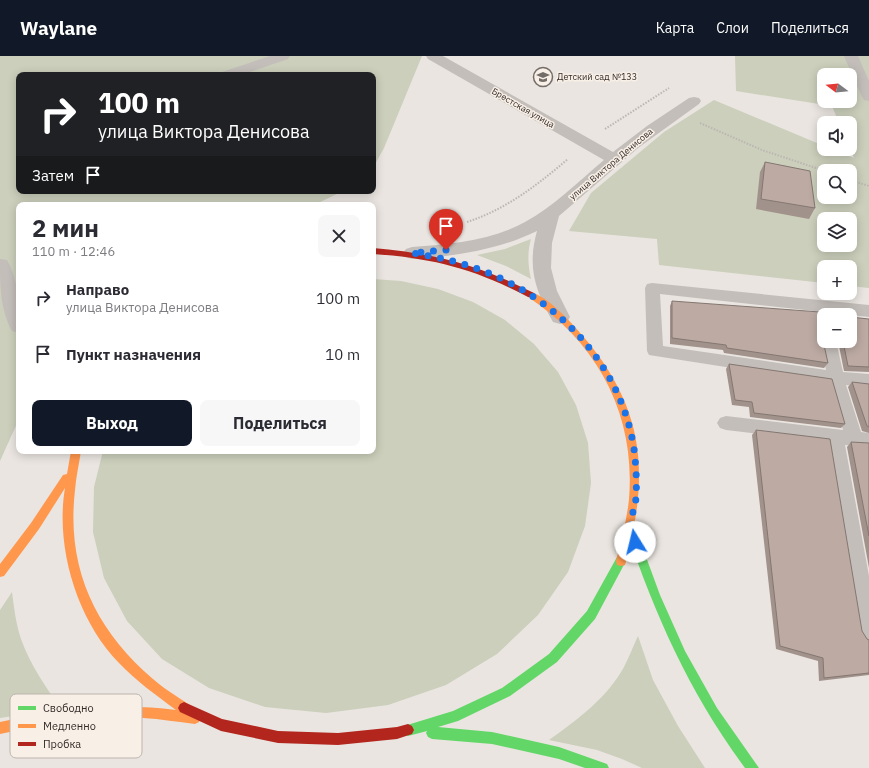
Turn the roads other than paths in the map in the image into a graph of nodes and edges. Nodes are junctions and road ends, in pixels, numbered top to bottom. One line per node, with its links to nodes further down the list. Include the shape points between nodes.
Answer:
1 (283, 56): 4 (street)
2 (433, 56): 7 (street, Брестская улица)
3 (851, 56): 5 (street)
4 (236, 72)
5 (869, 97)
6 (694, 101): 7 (street, улица Виктора Денисова)
7 (614, 159): 8 (street, улица Виктора Денисова)
8 (551, 215): 10 (street, улица Виктора Денисова, via 528,228 480,245); 16 (street, улица Виктора Денисова, via 543,235 541,271 546,289)
9 (376, 250): 10 (main road)
10 (412, 253): 16 (main road, via 459,263 491,274 539,300)
11 (0, 265): 15 (street)
12 (869, 311): 13 (lane)
13 (857, 312)
14 (817, 313): 18 (lane, via 652,288 655,351)
15 (16, 316)
16 (560, 317): 25 (main road, via 598,358 624,408 632,436 636,466 636,498)
17 (830, 348): 18 (lane)
18 (836, 378): 19 (lane); 22 (lane)
19 (869, 380)
20 (726, 423): 21 (lane)
21 (835, 436): 22 (lane); 27 (lane)
22 (862, 440)
23 (75, 454): 24 (main road)
24 (70, 470): 26 (main road, via 54,500); 29 (main road, via 66,518 68,551 77,584 91,616 110,646 136,674 168,699)
25 (631, 530): 32 (main road, via 610,586 595,612 565,647 540,671 506,696 467,717); 34 (main road, via 647,579 687,669 702,697)
26 (0, 572)
27 (869, 634)
28 (142, 712): 29 (main road)
29 (204, 719): 32 (main road, via 245,734 281,741 333,746 379,742)
30 (10, 726): 31 (main road)
31 (0, 728)
32 (424, 732): 33 (main road, via 492,738 559,753)
33 (603, 768)
34 (753, 768)

